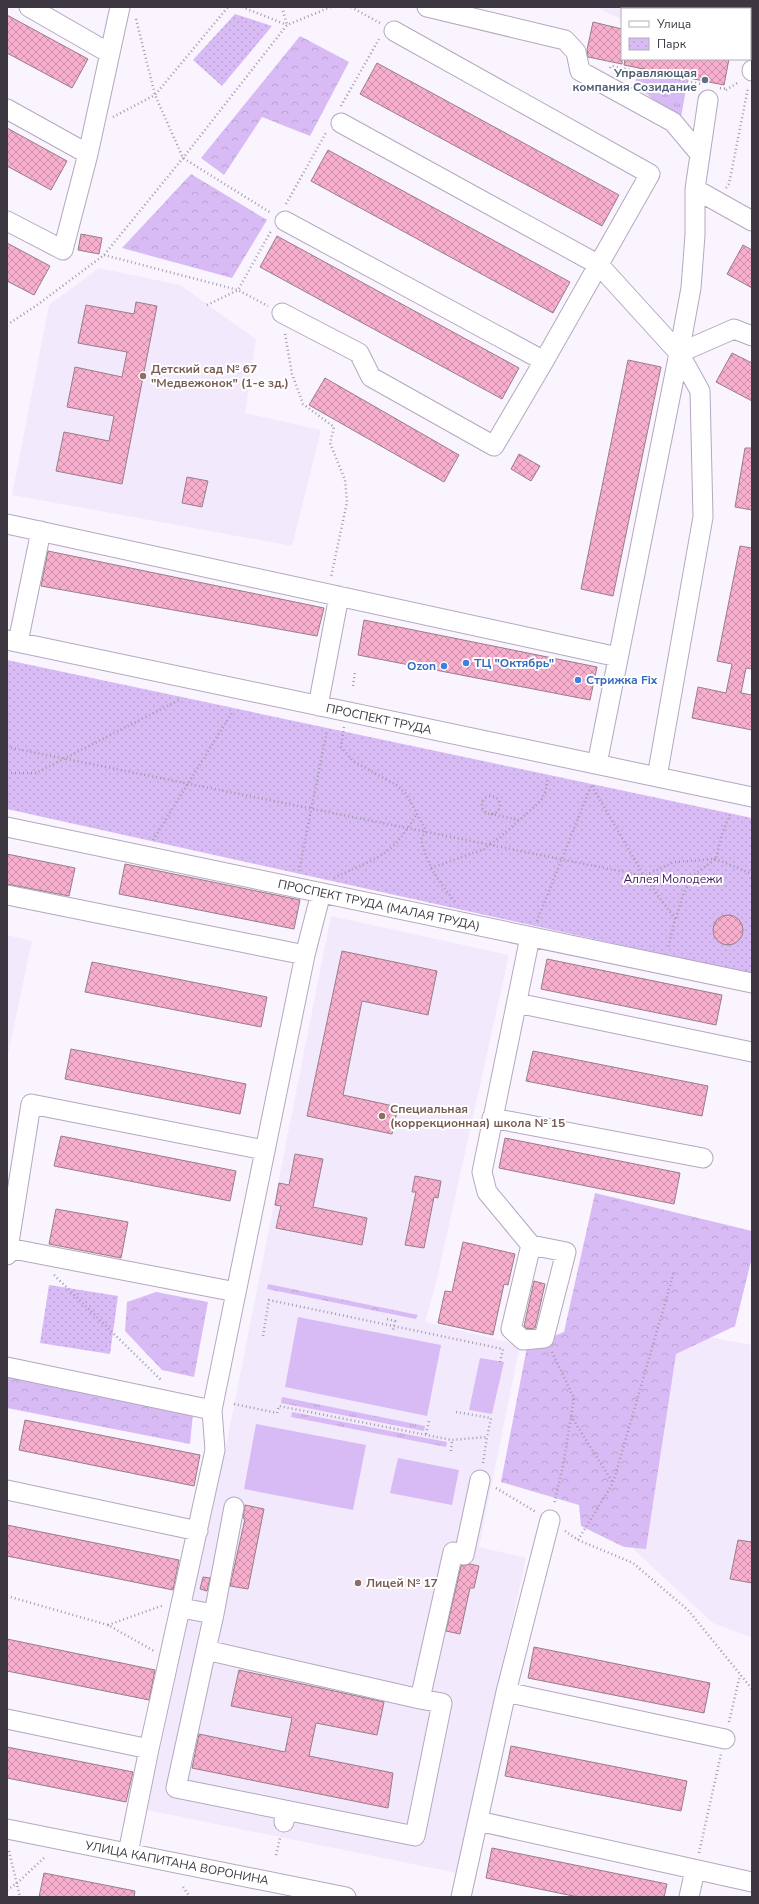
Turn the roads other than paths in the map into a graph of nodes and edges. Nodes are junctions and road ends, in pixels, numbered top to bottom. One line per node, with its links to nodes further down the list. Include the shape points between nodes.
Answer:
1 (29, 7): 5 (street)
2 (427, 7): 9 (street, via 565,40 576,52 580,71 673,122)
3 (127, 11): 5 (street)
4 (390, 29): 15 (street, via 650,174)
5 (109, 53): 10 (street)
6 (710, 91): 9 (street)
7 (7, 109): 10 (street)
8 (336, 121): 15 (street)
9 (699, 153): 11 (street)
10 (88, 154): 13 (street, via 63,250)
11 (695, 190): 14 (street); 18 (street, via 691,288)
12 (282, 219): 19 (street)
13 (7, 221)
14 (752, 221)
15 (599, 265): 18 (street); 19 (street)
16 (282, 313): 19 (street, via 359,352 371,377 494,446)
17 (752, 336): 18 (street, via 734,329)
18 (679, 353): 24 (street); 27 (street, via 700,391 703,517)
19 (544, 361)
20 (7, 524): 21 (street)
21 (41, 531): 22 (street); 23 (street)
22 (333, 595): 24 (street); 25 (street)
23 (13, 641): 25 (street, ПРОСПЕКТ ТРУДА)
24 (618, 657): 26 (street)
25 (318, 706): 26 (street, ПРОСПЕКТ ТРУДА)
26 (597, 764): 27 (street, ПРОСПЕКТ ТРУДА)
27 (657, 777): 28 (street, ПРОСПЕКТ ТРУДА)
28 (752, 797)
29 (7, 827): 30 (street, ПРОСПЕКТ ТРУДА (МАЛАЯ ТРУДА))
30 (308, 891): 32 (street, ПРОСПЕКТ ТРУДА (МАЛАЯ ТРУДА)); 33 (street)
31 (7, 895): 33 (street)
32 (530, 937): 34 (street, ПРОСПЕКТ ТРУДА (МАЛАЯ ТРУДА)); 35 (street)
33 (305, 955): 38 (street)
34 (752, 983)
35 (517, 1003): 36 (street); 37 (street)
36 (752, 1052)
37 (492, 1118): 39 (street); 40 (street, via 482,1172 487,1192)
38 (264, 1150): 41 (street, via 31,1104); 42 (street)
39 (703, 1158)
40 (531, 1245): 40 (street, via 511,1329 523,1340 544,1338 566,1252)
41 (7, 1251): 42 (street, via 32,1253)
42 (236, 1292): 44 (street)
43 (7, 1367): 44 (street)
44 (212, 1410): 49 (street, via 215,1450)
45 (480, 1480): 54 (street, via 464,1555 453,1552)
46 (7, 1490): 49 (street)
47 (234, 1507): 51 (street)
48 (550, 1520): 53 (street)
49 (198, 1531): 50 (street)
50 (182, 1603): 51 (street); 57 (street)
51 (214, 1614): 52 (street)
52 (206, 1650): 54 (street); 54 (street, via 176,1788 285,1816 415,1836 442,1703)
53 (506, 1692): 56 (street); 58 (street)
54 (420, 1699)
55 (7, 1719): 57 (street)
56 (725, 1739)
57 (149, 1749): 60 (street)
58 (478, 1821): 61 (street); 65 (street)
59 (7, 1829): 60 (street, УЛИЦА КАПИТАНА ВОРОНИНА)
60 (128, 1853): 63 (street, УЛИЦА КАПИТАНА ВОРОНИНА)
61 (695, 1870): 62 (street); 66 (street)
62 (752, 1882)
63 (271, 1889): 64 (street, УЛИЦА КАПИТАНА ВОРОНИНА)
64 (346, 1897)
65 (462, 1897)
66 (690, 1897)

